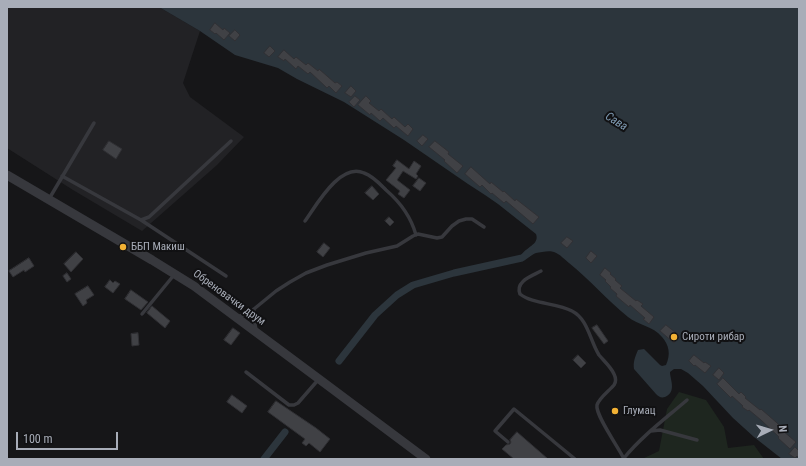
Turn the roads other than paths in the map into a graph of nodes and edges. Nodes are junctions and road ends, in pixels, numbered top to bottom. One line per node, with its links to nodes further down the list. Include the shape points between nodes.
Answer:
1 (94, 123): 4 (lane)
2 (231, 141): 6 (lane, via 149,217)
3 (7, 174): 5 (street, Обреновачки друм)
4 (62, 176): 5 (lane); 6 (lane)
5 (48, 200): 11 (street, Обреновачки друм)
6 (141, 220): 12 (lane)
7 (305, 221): 9 (lane, via 332,184 346,174 359,171 371,177 398,201 409,217)
8 (484, 227): 9 (lane, via 472,219 466,219 452,226 442,237)
9 (416, 235): 13 (lane, via 397,246 366,253 306,273 276,291)
10 (541, 271): 23 (lane, via 521,283 518,290 520,294 532,300 565,307 578,315 584,323 593,344 616,378 614,385 598,403 597,410)
11 (175, 274): 14 (lane); 15 (street, Обреновачки друм)
12 (226, 276)
13 (254, 309): 15 (lane); 16 (lane)
14 (142, 314)
15 (236, 317): 16 (street, Обреновачки друм)
16 (256, 332): 18 (street, Обреновачки друм)
17 (246, 372): 18 (lane, via 289,405 298,403)
18 (319, 379): 24 (street, Обреновачки друм)
19 (687, 400): 20 (lane)
20 (650, 431): 21 (lane, via 660,430); 23 (lane)
21 (697, 440)
22 (508, 442): 25 (lane, via 495,431 514,409)
23 (624, 458)
24 (426, 459)
25 (575, 459)

